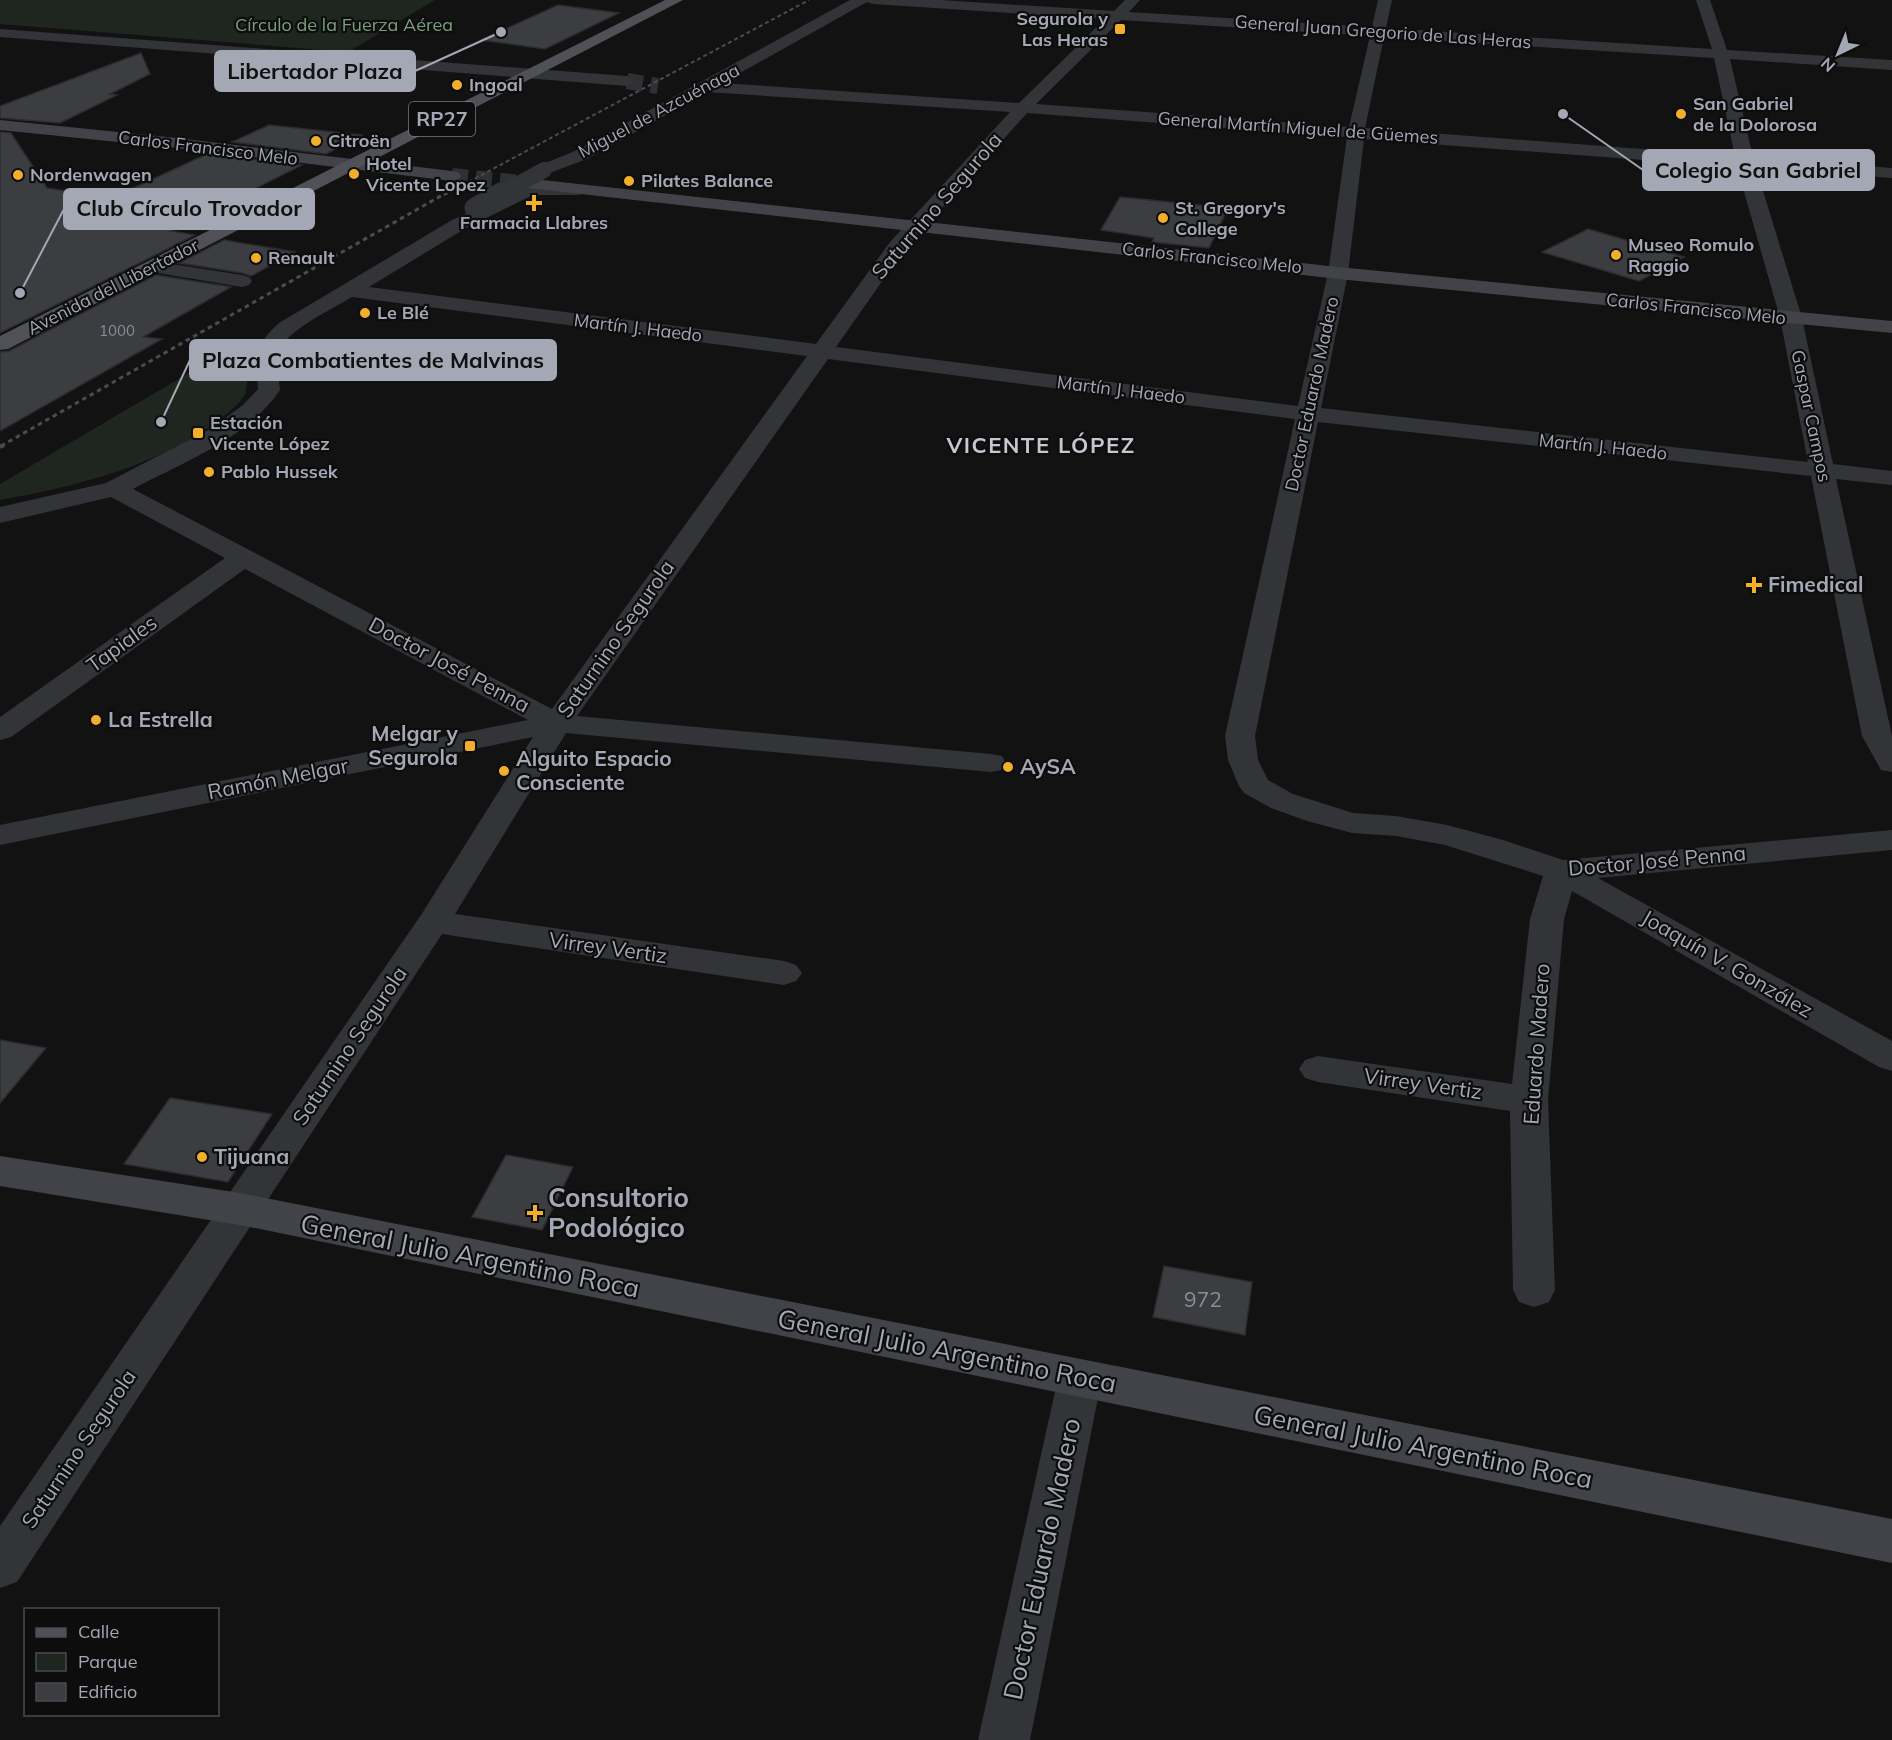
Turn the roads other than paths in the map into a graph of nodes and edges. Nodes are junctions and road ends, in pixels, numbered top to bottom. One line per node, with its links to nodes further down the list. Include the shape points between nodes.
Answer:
1 (676, 0): 12 (main road, Avenida del Libertador / RP27)
2 (861, 0): 14 (street, Miguel de Azcuénaga)
3 (873, 0): 7 (street, General Juan Gregorio de Las Heras)
4 (1133, 0): 7 (street, Saturnino Segurola)
5 (1385, 0): 8 (street, Doctor Eduardo Madero)
6 (1703, 0): 10 (street, Gaspar Campos)
7 (1118, 16): 8 (street, General Juan Gregorio de Las Heras); 16 (street, Saturnino Segurola)
8 (1378, 32): 10 (street, General Juan Gregorio de Las Heras); 19 (street, Doctor Eduardo Madero)
9 (3, 35): 12 (street)
10 (1721, 54): 11 (street, General Juan Gregorio de Las Heras); 20 (street, Gaspar Campos)
11 (1892, 65)
12 (534, 73): 13 (street); 21 (main road, Avenida del Libertador / RP27)
13 (627, 81)
14 (704, 87): 16 (street, General Martín Miguel de Güemes); 18 (street, Miguel de Azcuénaga)
15 (667, 88): 18 (street, via 672,94 638,114)
16 (1023, 108): 19 (street, General Martín Miguel de Güemes); 27 (street, Saturnino Segurola)
17 (0, 125): 21 (street, Carlos Francisco Melo)
18 (627, 129): 24 (street, Miguel de Azcuénaga)
19 (1356, 133): 20 (street, General Martín Miguel de Güemes); 29 (street, Doctor Eduardo Madero)
20 (1745, 162): 22 (street, General Martín Miguel de Güemes); 32 (street, Gaspar Campos)
21 (351, 165): 23 (street, Carlos Francisco Melo); 28 (main road, Avenida del Libertador / RP27)
22 (1892, 173)
23 (452, 176)
24 (538, 177): 25 (street, Carlos Francisco Melo); 26 (street, Miguel de Azcuénaga, bridge, via 475,208)
25 (578, 190): 26 (street, Miguel de Azcuénaga, via 530,190); 27 (street, Carlos Francisco Melo)
26 (459, 224): 31 (street, Miguel de Azcuénaga)
27 (916, 225): 29 (street, Carlos Francisco Melo); 35 (street, Saturnino Segurola)
28 (153, 267): 30 (street); 34 (main road, Avenida del Libertador / RP27)
29 (1338, 273): 32 (street, Carlos Francisco Melo); 36 (street, Doctor Eduardo Madero)
30 (242, 281)
31 (350, 291): 35 (street, Martín J. Haedo); 39 (street, Miguel de Azcuénaga, via 269,343 269,390 251,410 196,447)
32 (1791, 318): 33 (street, Carlos Francisco Melo); 37 (street, Gaspar Campos)
33 (1892, 327)
34 (0, 344)
35 (820, 351): 36 (street, Martín J. Haedo); 42 (street, Saturnino Segurola)
36 (1308, 414): 37 (street, Martín J. Haedo); 46 (street, Doctor Eduardo Madero, via 1240,736 1243,760)
37 (1822, 471): 38 (street, Martín J. Haedo); 45 (street, Gaspar Campos, via 1877,736)
38 (1892, 478)
39 (114, 489): 40 (street, Miguel de Azcuénaga); 41 (street, Doctor José Penna)
40 (0, 515)
41 (244, 557): 42 (street, Doctor José Penna); 43 (street, Tapiales)
42 (557, 723): 44 (street, Doctor José Penna); 47 (street, Ramón Melgar); 50 (street, Saturnino Segurola)
43 (0, 731)
44 (990, 763)
45 (1892, 764)
46 (1256, 786): 49 (street, Doctor José Penna, via 1318,814 1352,823 1447,835)
47 (0, 835)
48 (1892, 840): 49 (street, Doctor José Penna)
49 (1561, 871): 52 (street, Joaquín V. González); 54 (street, Eduardo Madero, via 1547,919)
50 (433, 922): 51 (street, Virrey Vertiz); 56 (street, Saturnino Segurola)
51 (784, 973)
52 (1892, 1058)
53 (1318, 1069): 54 (street, Virrey Vertiz)
54 (1529, 1100): 57 (street, Eduardo Madero)
55 (0, 1172): 56 (street, General Julio Argentino Roca)
56 (240, 1209): 58 (street, General Julio Argentino Roca); 60 (street, Saturnino Segurola)
57 (1534, 1290)
58 (1080, 1378): 59 (street, General Julio Argentino Roca); 61 (street, Doctor Eduardo Madero)
59 (1892, 1541)
60 (0, 1566)
61 (1004, 1740)

